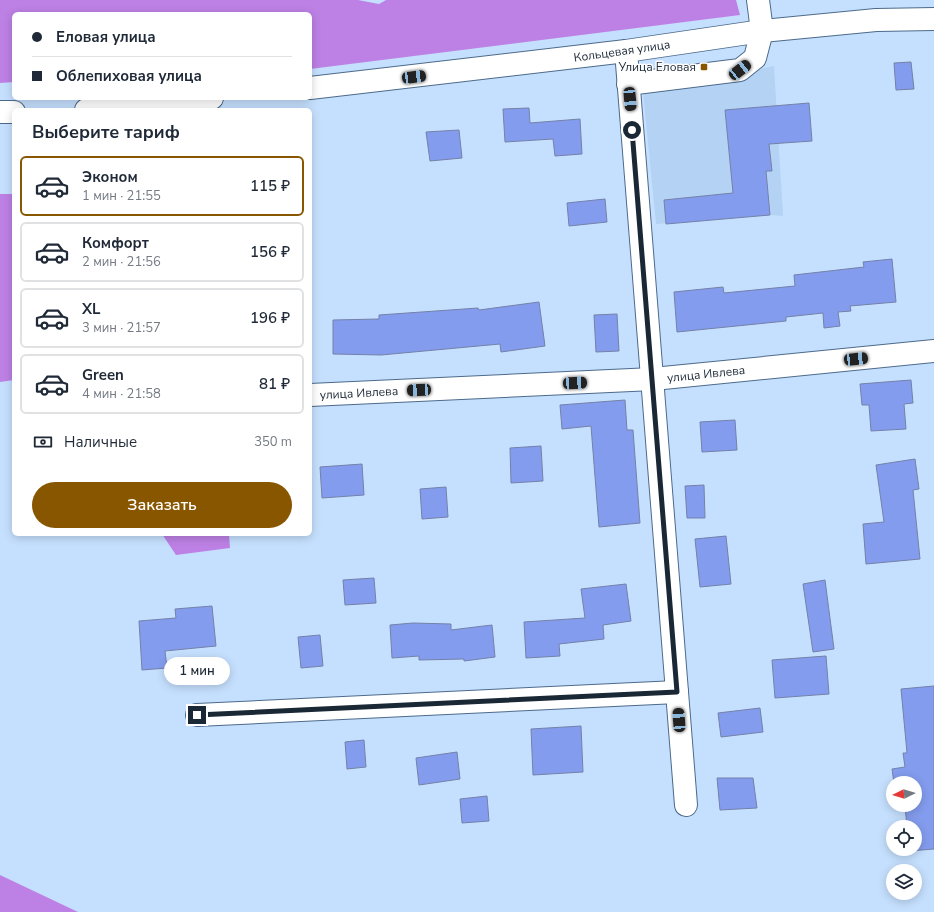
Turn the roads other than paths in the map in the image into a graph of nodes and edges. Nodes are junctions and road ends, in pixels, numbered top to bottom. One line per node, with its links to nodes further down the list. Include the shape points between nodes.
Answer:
1 (758, 0): 3 (street)
2 (934, 18): 3 (street, Кольцевая улица, via 876,20)
3 (762, 31): 4 (street, Кольцевая улица); 5 (street, via 755,58 740,70)
4 (626, 51): 5 (street); 6 (street, Кольцевая улица)
5 (628, 84): 12 (street)
6 (312, 88)
7 (193, 100): 8 (street)
8 (116, 108)
9 (0, 112): 10 (street)
10 (12, 112)
11 (934, 351): 12 (street, улица Ивлева)
12 (653, 379): 13 (street, улица Ивлева); 14 (street)
13 (312, 395)
14 (677, 692): 15 (street); 16 (street)
15 (197, 715)
16 (686, 805)

